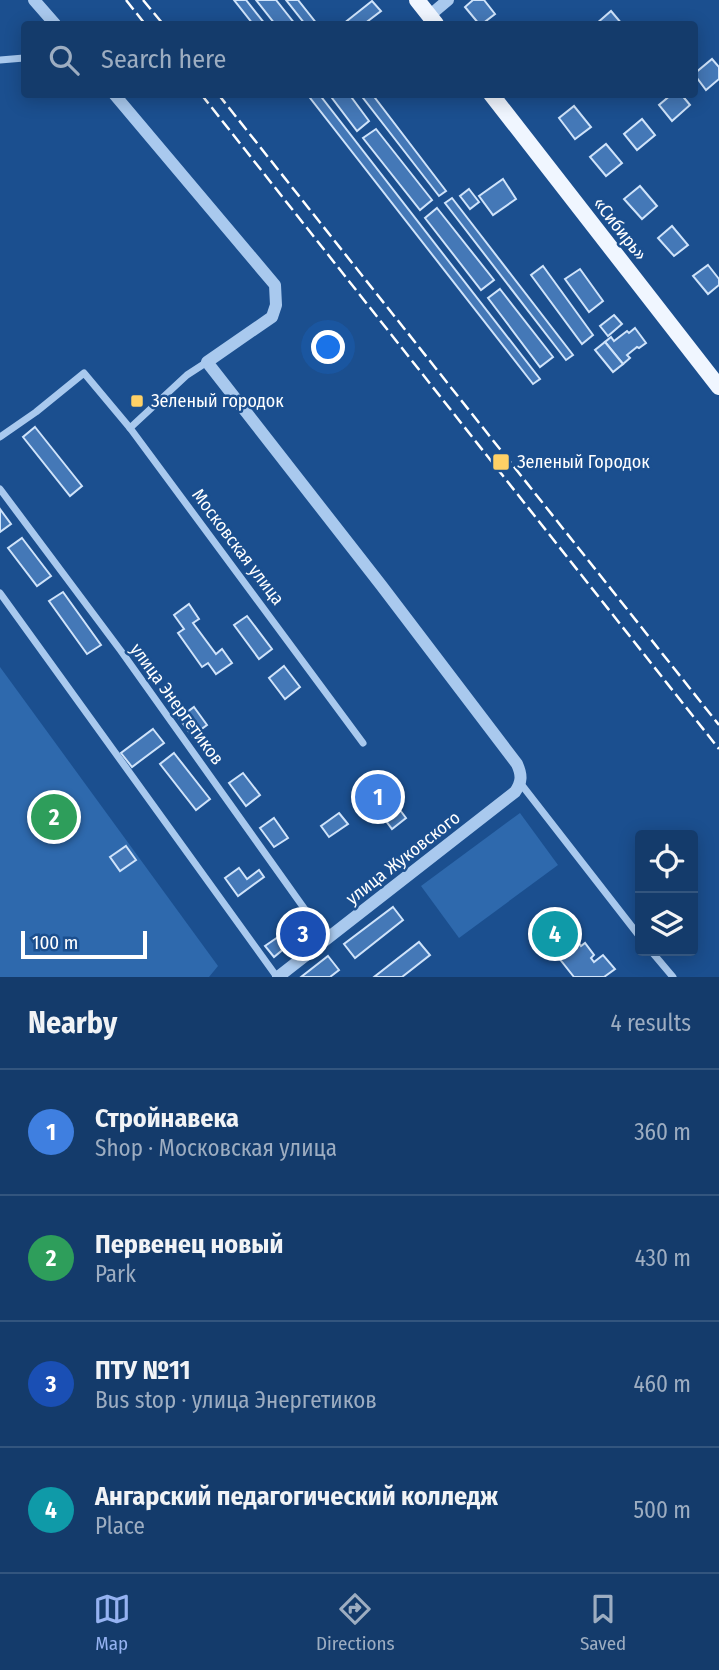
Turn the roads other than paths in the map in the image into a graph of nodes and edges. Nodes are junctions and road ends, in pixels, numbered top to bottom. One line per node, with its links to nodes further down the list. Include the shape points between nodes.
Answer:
1 (34, 0): 5 (street)
2 (417, 0): 4 (main road)
3 (448, 0): 4 (street)
4 (433, 20)
5 (52, 21)
6 (21, 58): 7 (street)
7 (0, 60)
8 (117, 98): 10 (street, via 275,285 272,317)
9 (494, 98): 11 (main road, «Сибирь»)
10 (207, 362): 12 (street); 17 (street, via 517,764)
11 (719, 387)
12 (130, 428): 13 (street, Московская улица, via 84,373); 16 (street, Московская улица)
13 (0, 437)
14 (0, 489): 19 (street, улица Энергетиков)
15 (0, 593): 21 (street)
16 (363, 743)
17 (518, 788): 18 (street); 19 (street, улица Жуковского)
18 (635, 931)
19 (326, 939): 21 (street, улица Жуковского)
20 (655, 956): 22 (street)
21 (278, 977)
22 (673, 977)

